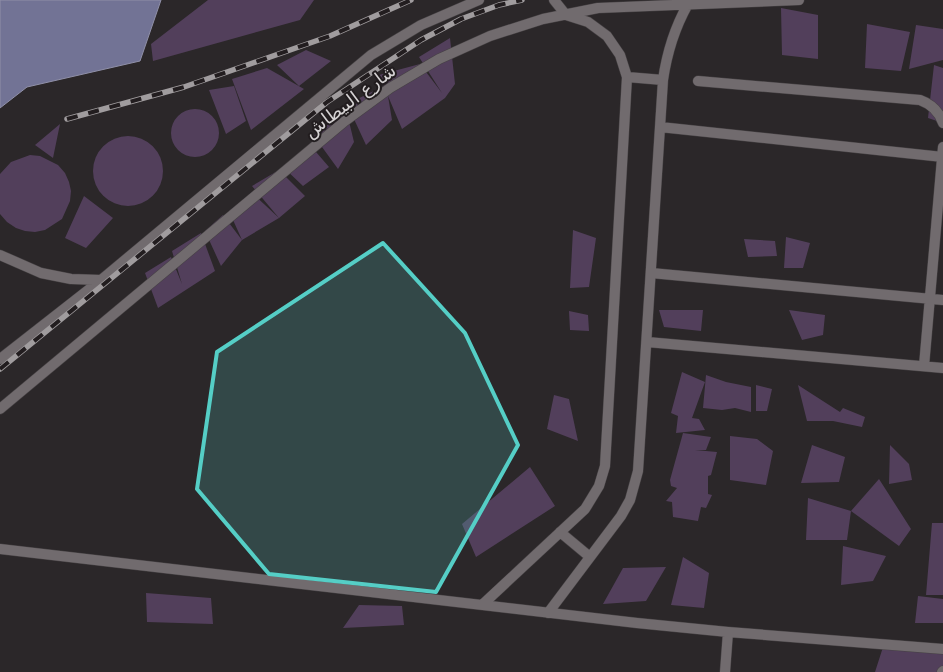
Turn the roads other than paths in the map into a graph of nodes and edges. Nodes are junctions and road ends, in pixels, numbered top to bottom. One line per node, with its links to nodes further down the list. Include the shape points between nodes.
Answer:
1 (480, 0): 14 (lane, شارع البيطاش, via 421,25 371,55)
2 (554, 0): 5 (lane)
3 (800, 0): 4 (lane, شارع البيطاش)
4 (688, 4): 5 (lane, شارع البيطاش, via 598,8); 7 (lane, via 671,39)
5 (566, 15): 6 (lane, via 588,22 607,36 620,55); 21 (lane, شارع البيطاش, via 490,36 438,59 390,88 345,121)
6 (627, 77): 7 (lane); 22 (lane, via 605,466 593,498)
7 (663, 80): 10 (lane)
8 (698, 81): 9 (lane, via 920,100 937,111)
9 (943, 123)
10 (660, 127): 11 (lane); 13 (lane)
11 (943, 153): 15 (lane)
12 (0, 255): 14 (lane, via 41,272 71,279)
13 (651, 272): 15 (lane); 17 (lane)
14 (101, 280): 18 (lane, شارع البيطاش)
15 (930, 298): 16 (lane); 19 (lane)
16 (943, 300)
17 (647, 342): 19 (lane); 24 (lane, via 635,485 621,516)
18 (0, 359)
19 (924, 366): 20 (lane)
20 (943, 368)
21 (0, 410)
22 (560, 532): 24 (lane); 25 (lane)
23 (0, 549): 25 (lane)
24 (590, 557): 26 (lane)
25 (482, 605): 26 (lane)
26 (548, 612): 27 (lane)
27 (728, 632): 28 (lane); 29 (lane)
28 (943, 649)
29 (725, 672)

